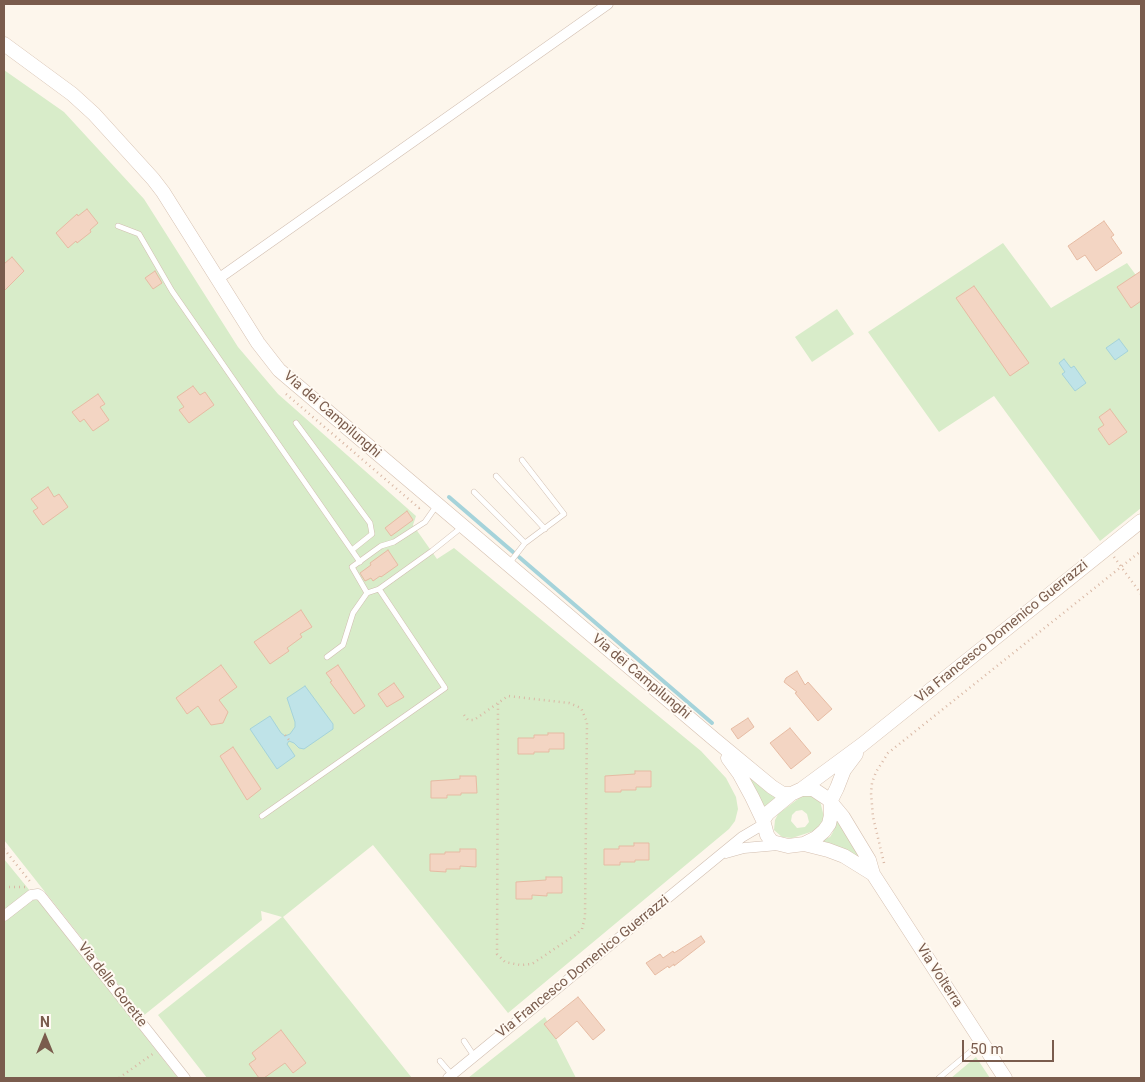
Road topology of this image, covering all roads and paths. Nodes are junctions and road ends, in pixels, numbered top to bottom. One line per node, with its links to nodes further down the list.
1 (608, 4): 4 (street)
2 (4, 44): 4 (street, Via dei Campilunghi)
3 (118, 226): 15 (lane)
4 (218, 279): 9 (street, Via dei Campilunghi)
5 (296, 423): 15 (lane)
6 (522, 460): 12 (lane)
7 (496, 476): 12 (lane)
8 (474, 492): 13 (lane)
9 (438, 505): 11 (street, Via dei Campilunghi); 17 (lane)
10 (1141, 521): 14 (street, Via Francesco Domenico Guerrazzi)
11 (462, 526): 18 (street, Via dei Campilunghi); 20 (lane)
12 (544, 529): 13 (lane)
13 (525, 544): 18 (lane)
14 (1108, 548): 19 (path); 29 (street, Via Francesco Domenico Guerrazzi)
15 (352, 550): 17 (lane)
16 (1141, 551): 19 (path)
17 (360, 562): 21 (lane)
18 (508, 565): 27 (street, Via dei Campilunghi)
19 (1121, 567): 22 (path); 40 (path)
20 (379, 589): 21 (lane); 33 (lane)
21 (367, 593): 23 (lane)
22 (1141, 594)
23 (327, 657)
24 (498, 703): 24 (path); 25 (path)
25 (464, 715)
26 (285, 735): 28 (path)
27 (714, 739): 31 (street, Via dei Campilunghi); 35 (street, Via dei Campilunghi)
28 (288, 740)
29 (864, 744): 30 (street, Via Francesco Domenico Guerrazzi); 31 (street, Via Francesco Domenico Guerrazzi)
30 (837, 788): 32 (street, Via Francesco Domenico Guerrazzi); 34 (street)
31 (797, 791): 32 (street); 35 (street)
32 (830, 803): 34 (street, Via Volterra); 36 (street)
33 (262, 816)
34 (843, 817): 40 (street, Via Volterra)
35 (763, 822): 37 (street); 39 (street, Via Francesco Domenico Guerrazzi)
36 (804, 844): 37 (street); 40 (street, Via Volterra)
37 (779, 845): 39 (street, Via Francesco Domenico Guerrazzi)
38 (4, 849): 41 (path)
39 (718, 856): 48 (street, Via Francesco Domenico Guerrazzi)
40 (879, 870): 46 (street, Via Volterra)
41 (31, 883): 42 (path); 43 (path)
42 (4, 887)
43 (38, 894): 44 (street); 47 (street, Via delle Gorette)
44 (4, 916)
45 (464, 1041): 48 (lane)
46 (982, 1043): 53 (lane); 54 (street, Via Volterra)
47 (161, 1048): 51 (path); 52 (street, Via delle Gorette)
48 (474, 1056): 50 (street, Via Francesco Domenico Guerrazzi)
49 (440, 1060): 50 (lane)
50 (450, 1077)
51 (119, 1078)
52 (185, 1078)
53 (940, 1078)
54 (1005, 1078)

